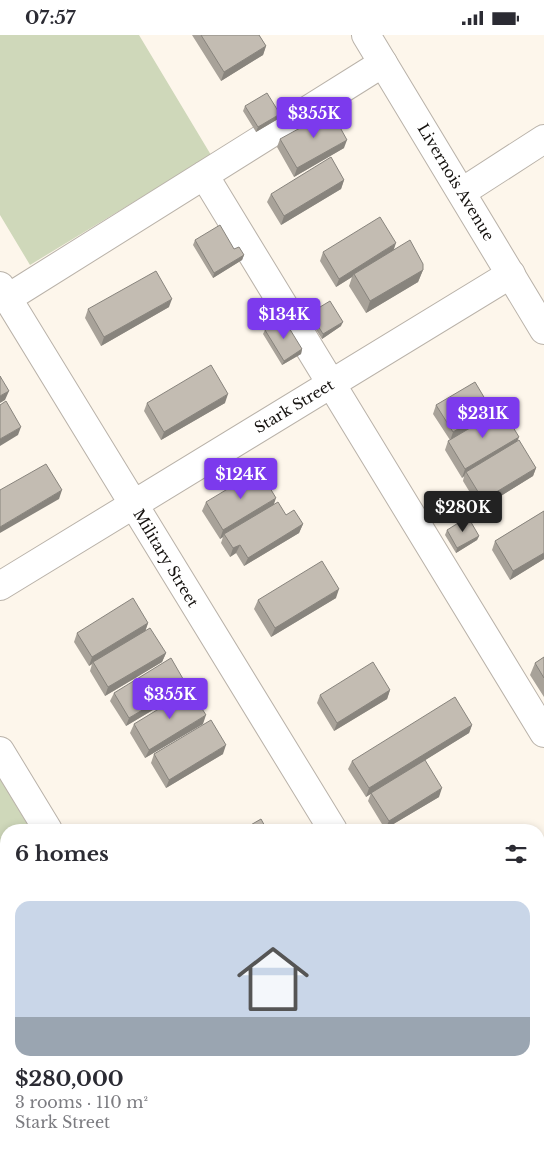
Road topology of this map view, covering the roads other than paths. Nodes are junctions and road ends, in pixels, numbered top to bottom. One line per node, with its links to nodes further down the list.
1 (366, 35): 2 (street, Livernois Avenue)
2 (383, 63): 4 (street); 5 (street, Livernois Avenue)
3 (544, 139): 5 (street)
4 (204, 175): 7 (street); 9 (street)
5 (462, 192): 6 (street, Livernois Avenue)
6 (511, 274): 8 (street, Livernois Avenue); 9 (street, Stark Street)
7 (4, 292): 10 (street, Military Street)
8 (544, 330)
9 (331, 383): 10 (street, Stark Street); 12 (street)
10 (133, 503): 11 (street, Stark Street); 15 (street, Military Street)
11 (0, 586)
12 (544, 733)
13 (0, 751): 14 (street)
14 (44, 824)
15 (328, 824)

